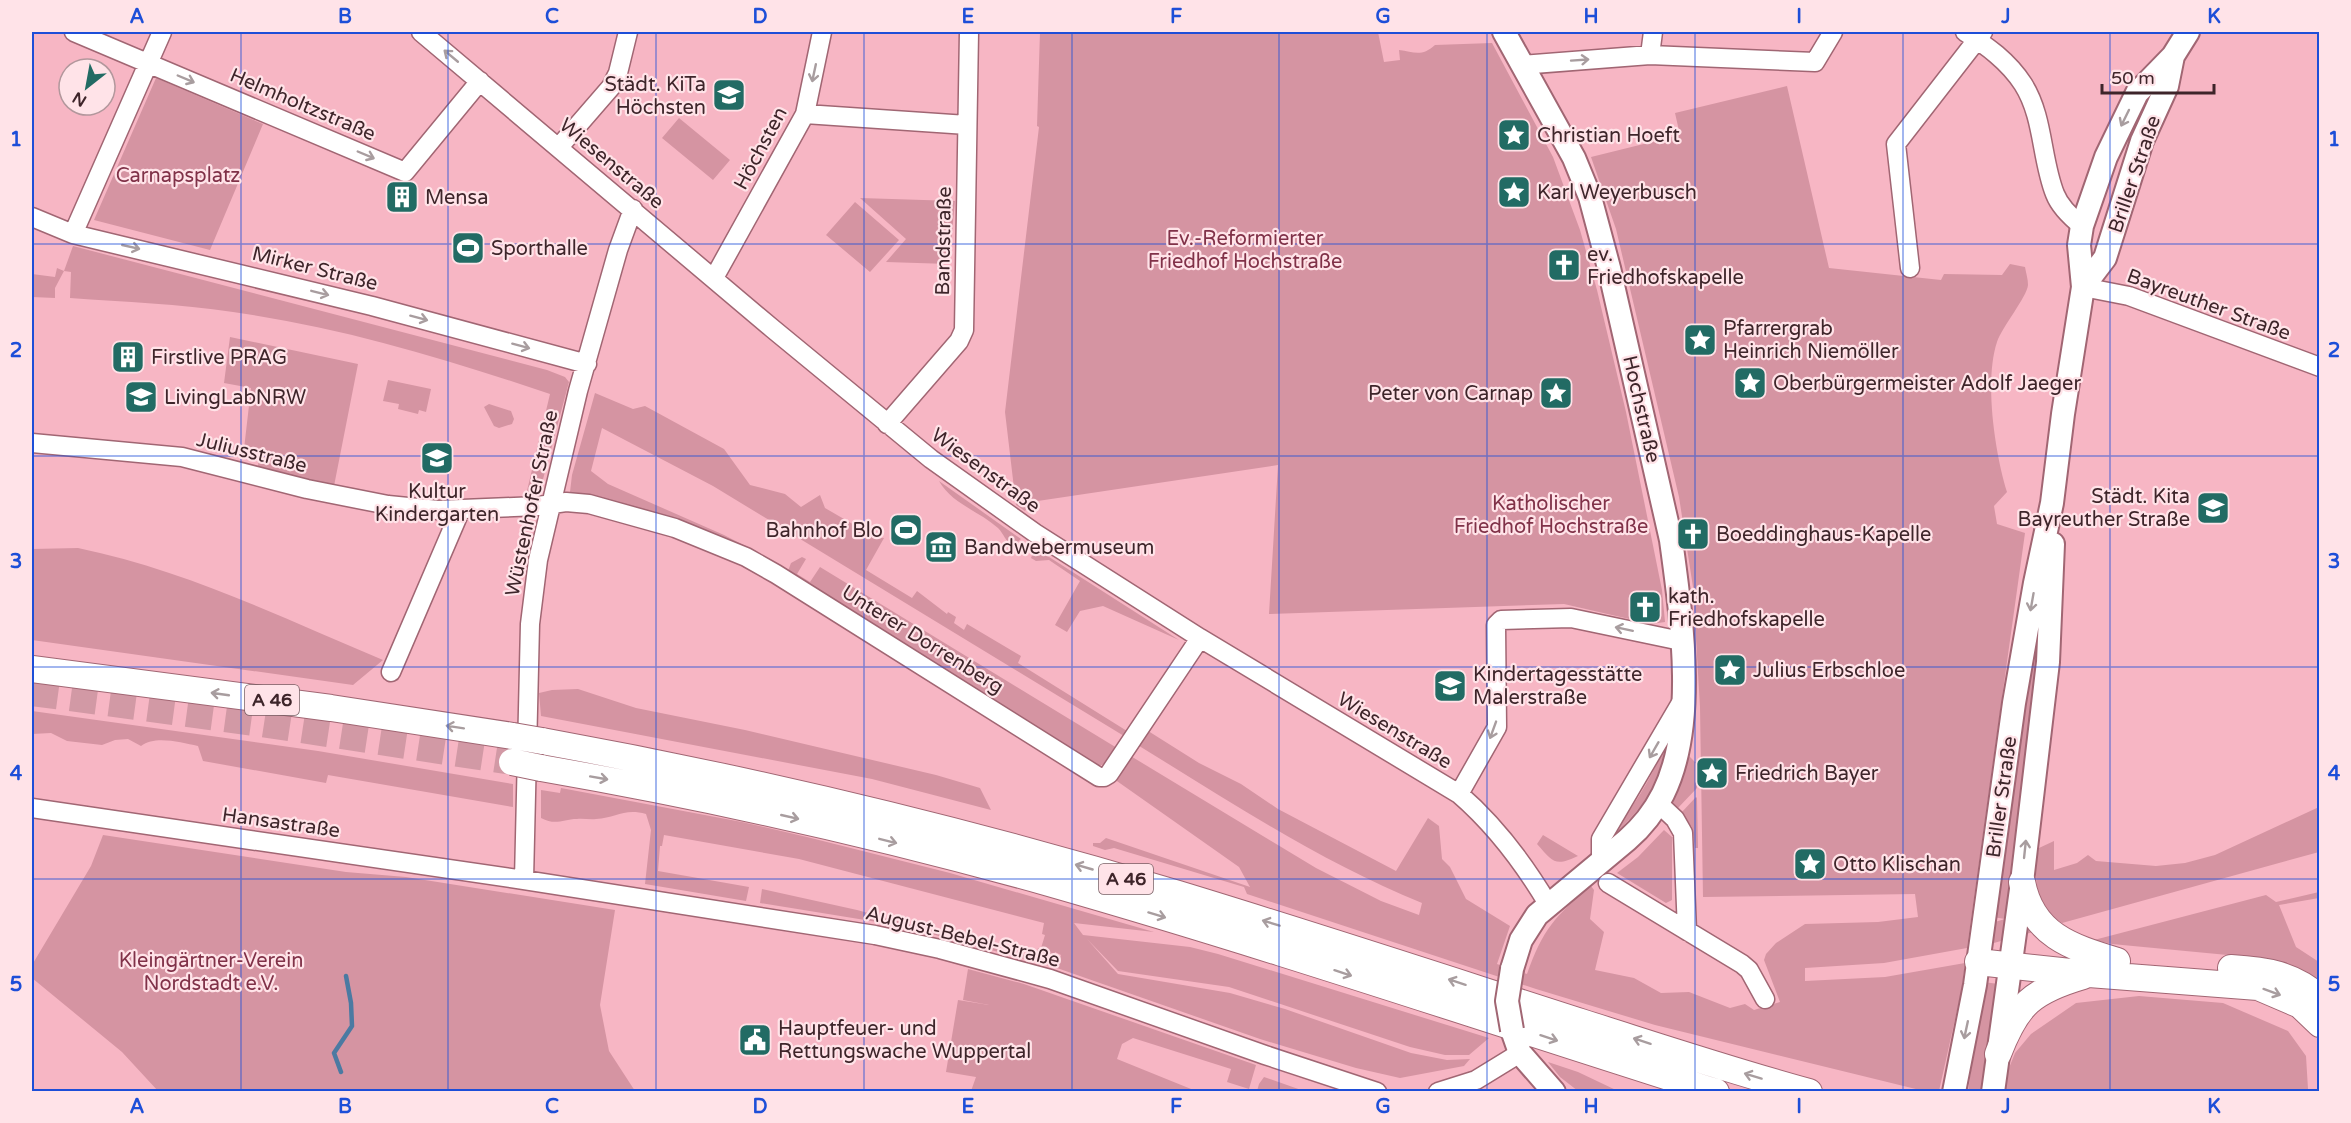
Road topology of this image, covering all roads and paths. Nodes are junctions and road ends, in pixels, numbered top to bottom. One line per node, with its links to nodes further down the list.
1 (74, 32): 14 (street, Helmholtzstraße)
2 (162, 32): 14 (street)
3 (421, 32): 16 (street, Wiesenstraße, one-way to 3)
4 (628, 32): 19 (street)
5 (822, 32): 17 (street, Höchsten, one-way to 17)
6 (969, 32): 18 (street, Bandstraße)
7 (1504, 32): 15 (main road, Hochstraße)
8 (1653, 32): 12 (street)
9 (1833, 32): 12 (street)
10 (2188, 32): 13 (main road, Briller Straße)
11 (1975, 34): 23 (street); 26 (street)
12 (1650, 55): 15 (street, one-way to 12)
13 (2173, 56): 23 (main road, Briller Straße, one-way to 23); 28 (main road, Briller Straße)
14 (148, 63): 16 (street, Helmholtzstraße, one-way to 16); 24 (street)
15 (1522, 65): 37 (main road, Hochstraße)
16 (480, 81): 19 (street, Wiesenstraße)
17 (805, 114): 18 (street); 27 (street, Höchsten)
18 (967, 125): 31 (street, Bandstraße)
19 (559, 147): 20 (street, Wiesenstraße)
20 (633, 209): 22 (street, Wiesenstraße); 25 (street, Wüstenhofer Straße)
21 (32, 217): 24 (street, Mirker Straße)
22 (650, 224): 25 (street); 27 (street, Wiesenstraße)
23 (2082, 226): 28 (main road)
24 (74, 234): 29 (street, Mirker Straße, one-way to 29)
25 (618, 250): 29 (street, Wüstenhofer Straße)
26 (1910, 268)
27 (714, 278): 31 (street, Wiesenstraße)
28 (2083, 287): 30 (street, Bayreuther Straße); 33 (main road, Briller Straße)
29 (587, 364): 34 (street, Wüstenhofer Straße)
30 (2319, 367)
31 (887, 424): 36 (street, Wiesenstraße)
32 (32, 443): 35 (street, Juliusstraße)
33 (2052, 503): 47 (main road, Briller Straße, one-way to 33); 51 (main road, Briller Straße, one-way to 51)
34 (551, 505): 35 (street, Juliusstraße); 36 (street, Unterer Dorrenberg); 46 (street, Wüstenhofer Straße)
35 (460, 509): 39 (street)
36 (1200, 638): 42 (street, Wiesenstraße)
37 (1681, 641): 40 (main road, Hochstraße); 42 (street, one-way to 42)
38 (32, 669): 62 (highway, A 46, one-way to 38, bridge)
39 (391, 672)
40 (1683, 699): 43 (main road, Hochstraße); 45 (street, one-way to 45)
41 (512, 762): 61 (highway, A 46, one-way to 61, bridge)
42 (1459, 794): 48 (street, Wiesenstraße)
43 (1658, 803): 45 (main road, Hochstraße); 49 (street)
44 (32, 808): 46 (street, Hansastraße)
45 (1604, 873): 48 (main road, Hochstraße); 49 (street)
46 (524, 880): 58 (street, August-Bebel-Straße)
47 (2022, 898): 50 (highway); 52 (main road, Briller Straße)
48 (1548, 904): 56 (main road, Hochstraße, bridge)
49 (1687, 930): 54 (street)
50 (2082, 961): 52 (highway); 53 (highway); 55 (highway, one-way to 55); 57 (highway)
51 (1978, 964): 52 (highway); 63 (main road, Briller Straße, one-way to 63)
52 (2015, 965): 57 (main road, Briller Straße)
53 (2319, 998)
54 (1765, 999)
55 (2319, 1024)
56 (1520, 1053): 59 (street); 60 (main road, Hochstraße)
57 (1998, 1054): 64 (main road, Briller Straße)
58 (1377, 1092)
59 (1438, 1092)
60 (1554, 1092)
61 (1716, 1092)
62 (1809, 1092)
63 (1954, 1092)
64 (1993, 1092)

